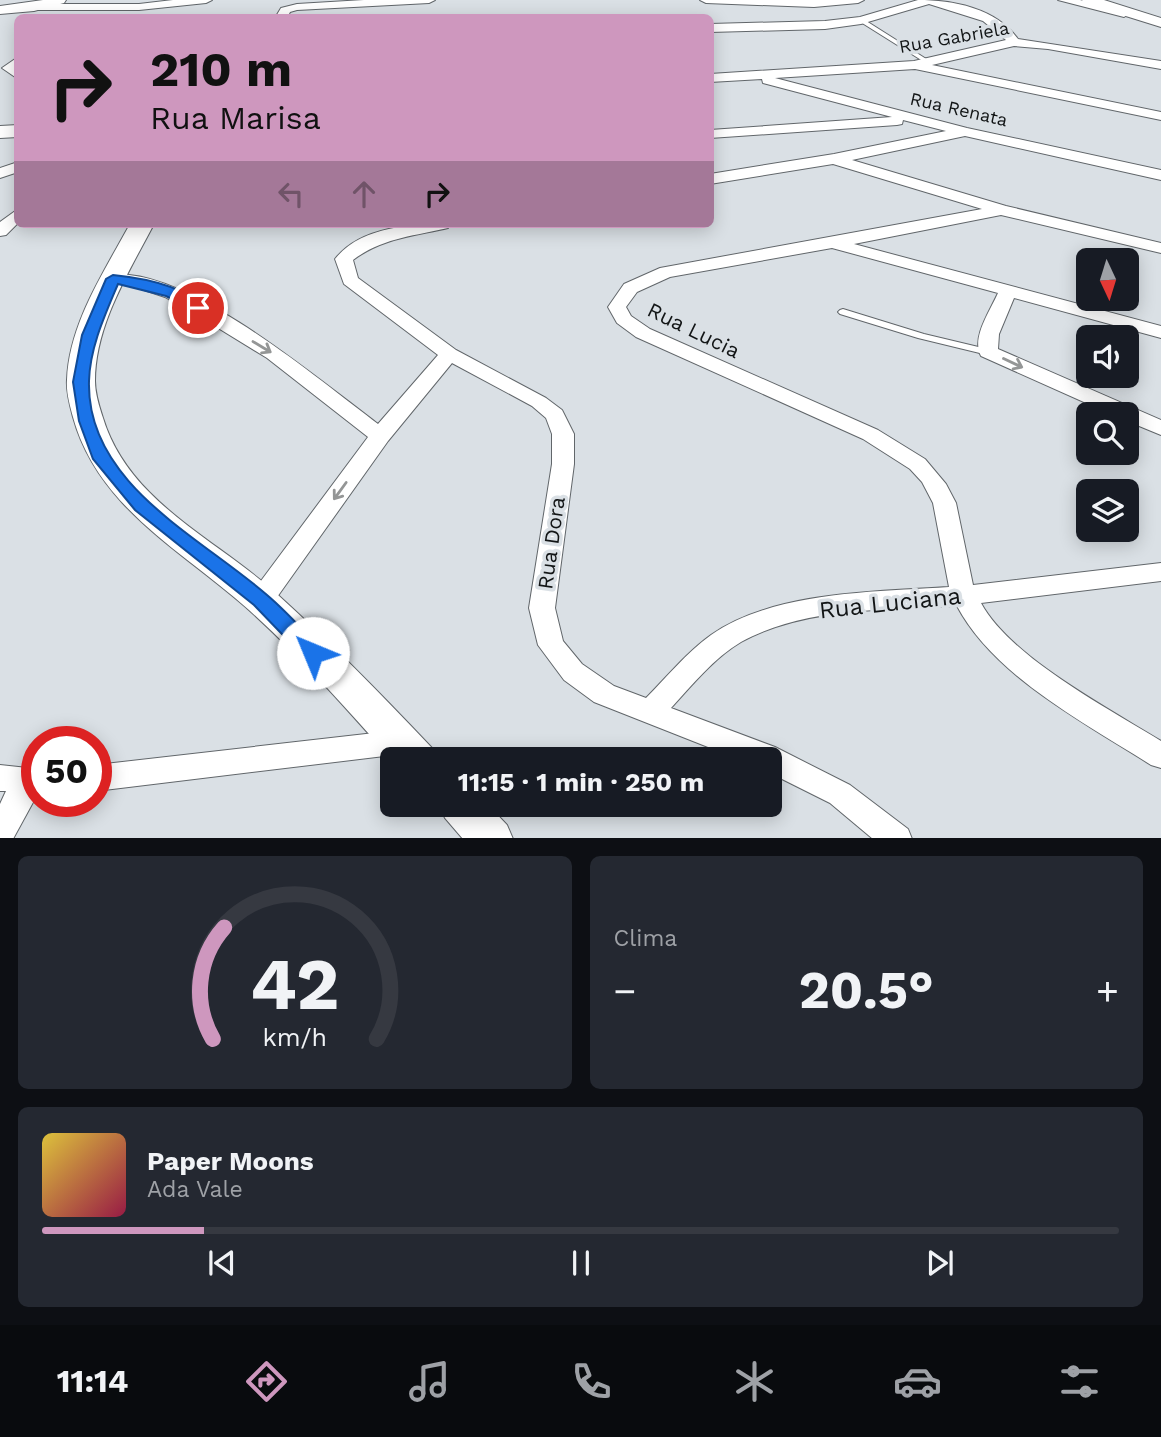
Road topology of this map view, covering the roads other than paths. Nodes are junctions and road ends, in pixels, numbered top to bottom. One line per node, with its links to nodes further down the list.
1 (59, 0): 11 (street)
2 (206, 0): 10 (street)
3 (429, 0): 14 (street)
4 (706, 0): 5 (street)
5 (858, 0)
6 (929, 0): 17 (street); 20 (street)
7 (1064, 0): 16 (street)
8 (1089, 0): 16 (street)
9 (1113, 0): 15 (street)
10 (167, 5): 11 (street); 13 (street)
11 (34, 7): 12 (street)
12 (0, 10)
13 (160, 14)
14 (283, 14)
15 (1161, 14)
16 (1132, 15): 18 (street)
17 (861, 20): 19 (street); 21 (lane)
18 (1161, 23)
19 (714, 28)
20 (1014, 42): 21 (street, Rua Gabriela); 22 (street, Rua Gabriela)
21 (921, 63): 23 (street, Rua Gabriela); 25 (street)
22 (1161, 65)
23 (749, 75): 24 (street, Rua Gabriela); 26 (street, Rua Renata)
24 (714, 78)
25 (1161, 116)
26 (916, 119): 27 (street, Rua Renata); 28 (street)
27 (965, 132): 29 (street); 30 (street, Rua Renata)
28 (714, 134)
29 (834, 159): 31 (street); 32 (street)
30 (1161, 175)
31 (714, 178)
32 (1001, 210): 37 (street, Rua Lucia); 38 (street)
33 (14, 218): 36 (street)
34 (140, 228): 39 (main road)
35 (415, 228): 44 (street, Rua Dora)
36 (0, 231)
37 (833, 243): 40 (street); 48 (street, Rua Lucia)
38 (1161, 248)
39 (113, 279): 46 (street, one-way to 46); 49 (main road)
40 (1008, 291): 42 (street); 43 (street)
41 (843, 312): 43 (lane)
42 (1161, 332)
43 (988, 352): 45 (street, one-way to 45)
44 (449, 354): 46 (street); 50 (street, Rua Dora)
45 (1161, 428)
46 (380, 436): 49 (street, one-way to 49)
47 (1161, 572): 48 (street, Rua Luciana)
48 (963, 595): 50 (street, Rua Luciana); 53 (street)
49 (261, 600): 51 (main road)
50 (651, 711): 59 (street, Rua Dora)
51 (405, 747)
52 (380, 754): 54 (street)
53 (1161, 756)
54 (112, 777)
55 (21, 781): 57 (street)
56 (472, 817): 58 (main road)
57 (0, 834)
58 (492, 838)
59 (897, 838)

